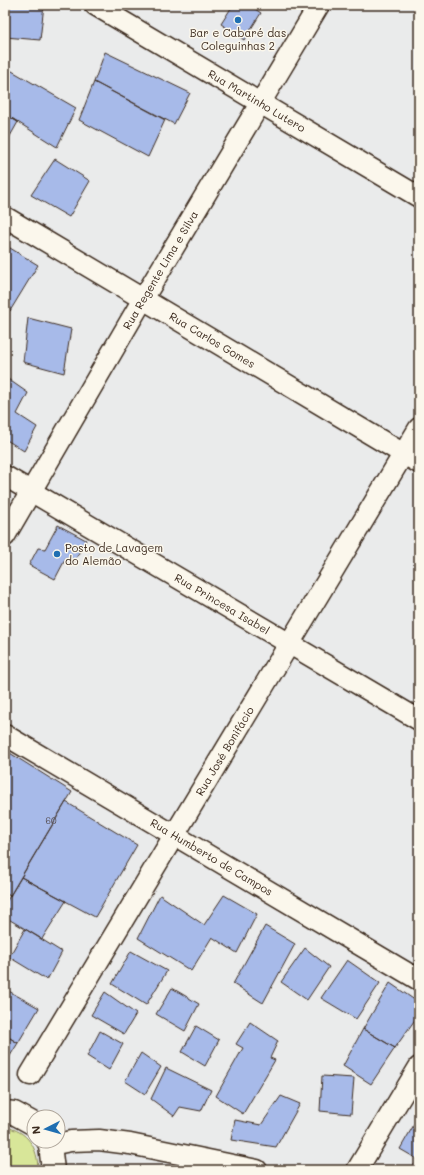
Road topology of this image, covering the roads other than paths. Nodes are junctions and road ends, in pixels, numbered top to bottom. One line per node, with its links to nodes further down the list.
1 (95, 5): 3 (street, Rua Martinho Lutero)
2 (319, 5): 3 (street, Rua Regente Lima e Silva)
3 (260, 104): 4 (street, Rua Martinho Lutero); 6 (street, Rua Regente Lima e Silva)
4 (419, 197)
5 (5, 217): 6 (street, Rua Carlos Gomes)
6 (143, 299): 8 (street, Rua Carlos Gomes); 10 (street, Rua Regente Lima e Silva)
7 (419, 428): 8 (street, Rua José Bonifácio)
8 (411, 458): 12 (street, Rua José Bonifácio)
9 (5, 476): 10 (street, Rua Princesa Isabel)
10 (31, 492): 11 (street, Rua Regente Lima e Silva); 12 (street, Rua Princesa Isabel)
11 (5, 536)
12 (289, 643): 13 (street, Rua Princesa Isabel); 15 (street, Rua José Bonifácio)
13 (419, 720)
14 (5, 735): 15 (street, Rua Humberto de Campos)
15 (174, 835): 16 (street, Rua Humberto de Campos); 18 (street, Rua José Bonifácio)
16 (419, 980)
17 (419, 1067): 25 (street)
18 (30, 1075)
19 (5, 1112): 20 (main road)
20 (26, 1120)
21 (66, 1141): 24 (street)
22 (50, 1149): 23 (main road)
23 (53, 1170)
24 (257, 1170)
25 (357, 1170)

